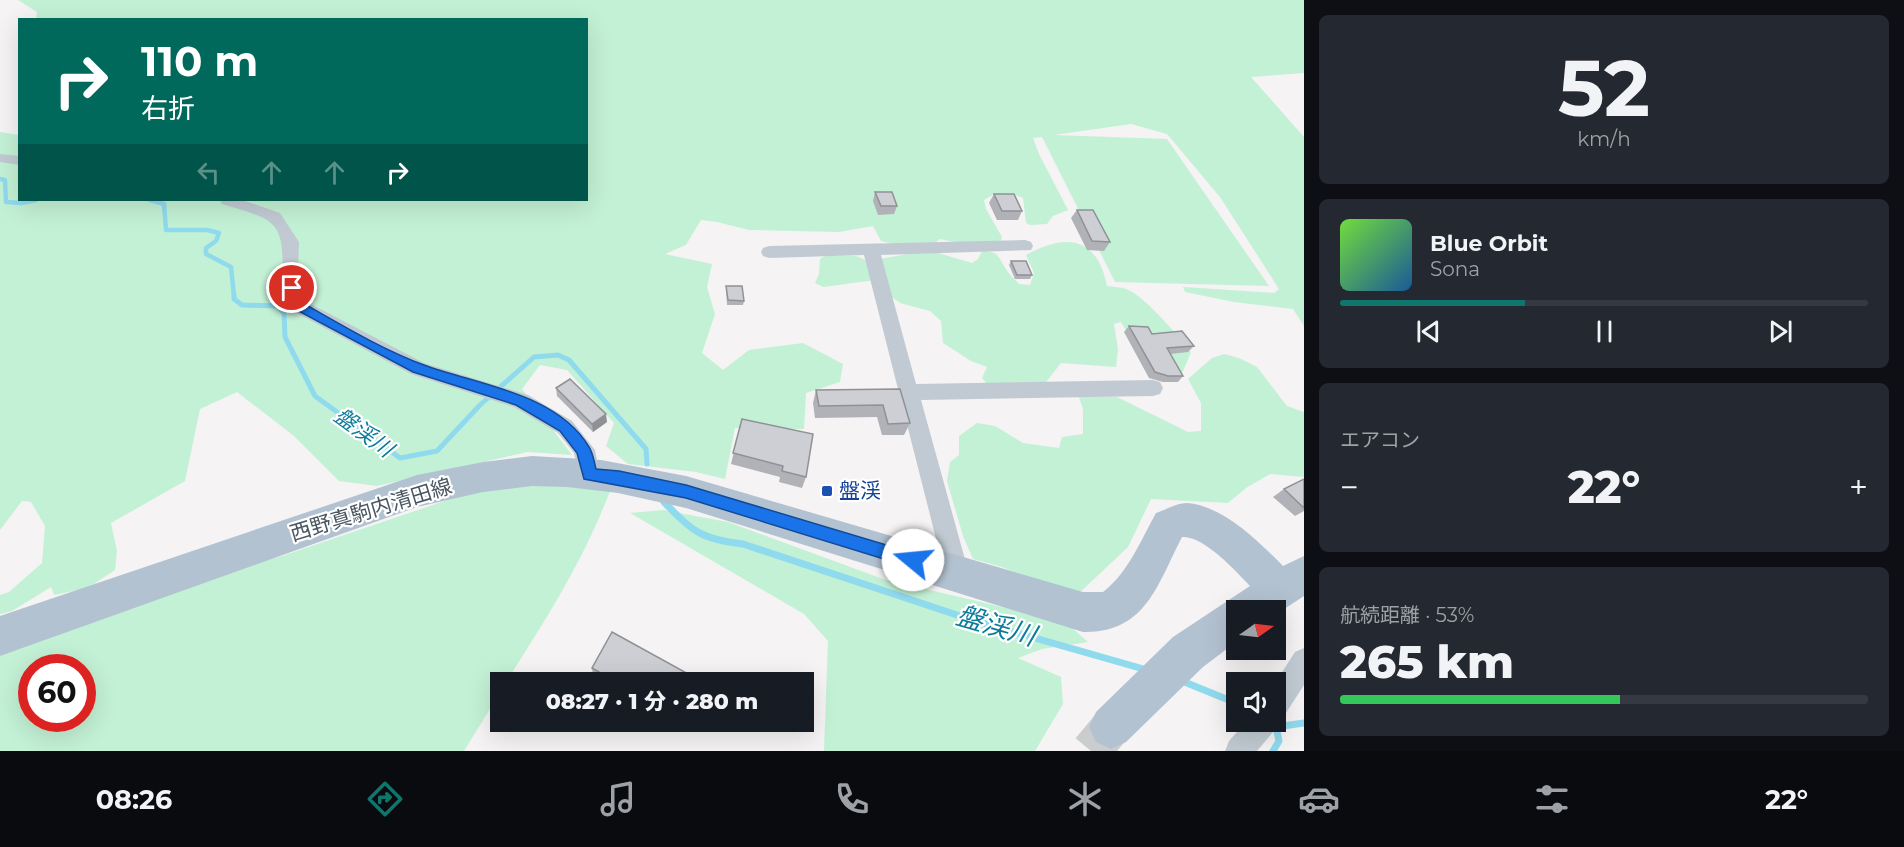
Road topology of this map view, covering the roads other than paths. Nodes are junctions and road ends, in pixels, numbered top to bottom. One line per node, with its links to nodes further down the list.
1 (0, 158): 2 (street)
2 (18, 161)
3 (231, 201): 9 (street)
4 (1025, 246): 5 (street)
5 (871, 250): 6 (street); 8 (street)
6 (769, 252)
7 (1153, 388): 8 (street)
8 (908, 392): 10 (street)
9 (590, 475): 10 (main road, 西野真駒内清田線); 14 (main road, 西野真駒内清田線)
10 (957, 574): 11 (main road, 西野真駒内清田線)
11 (1292, 581): 12 (main road, 西野真駒内清田線)
12 (1263, 600)
13 (1226, 625): 17 (main road)
14 (0, 636)
15 (1304, 662): 16 (street)
16 (1286, 690)
17 (1111, 727)
18 (1254, 732): 19 (street)
19 (1239, 751)

